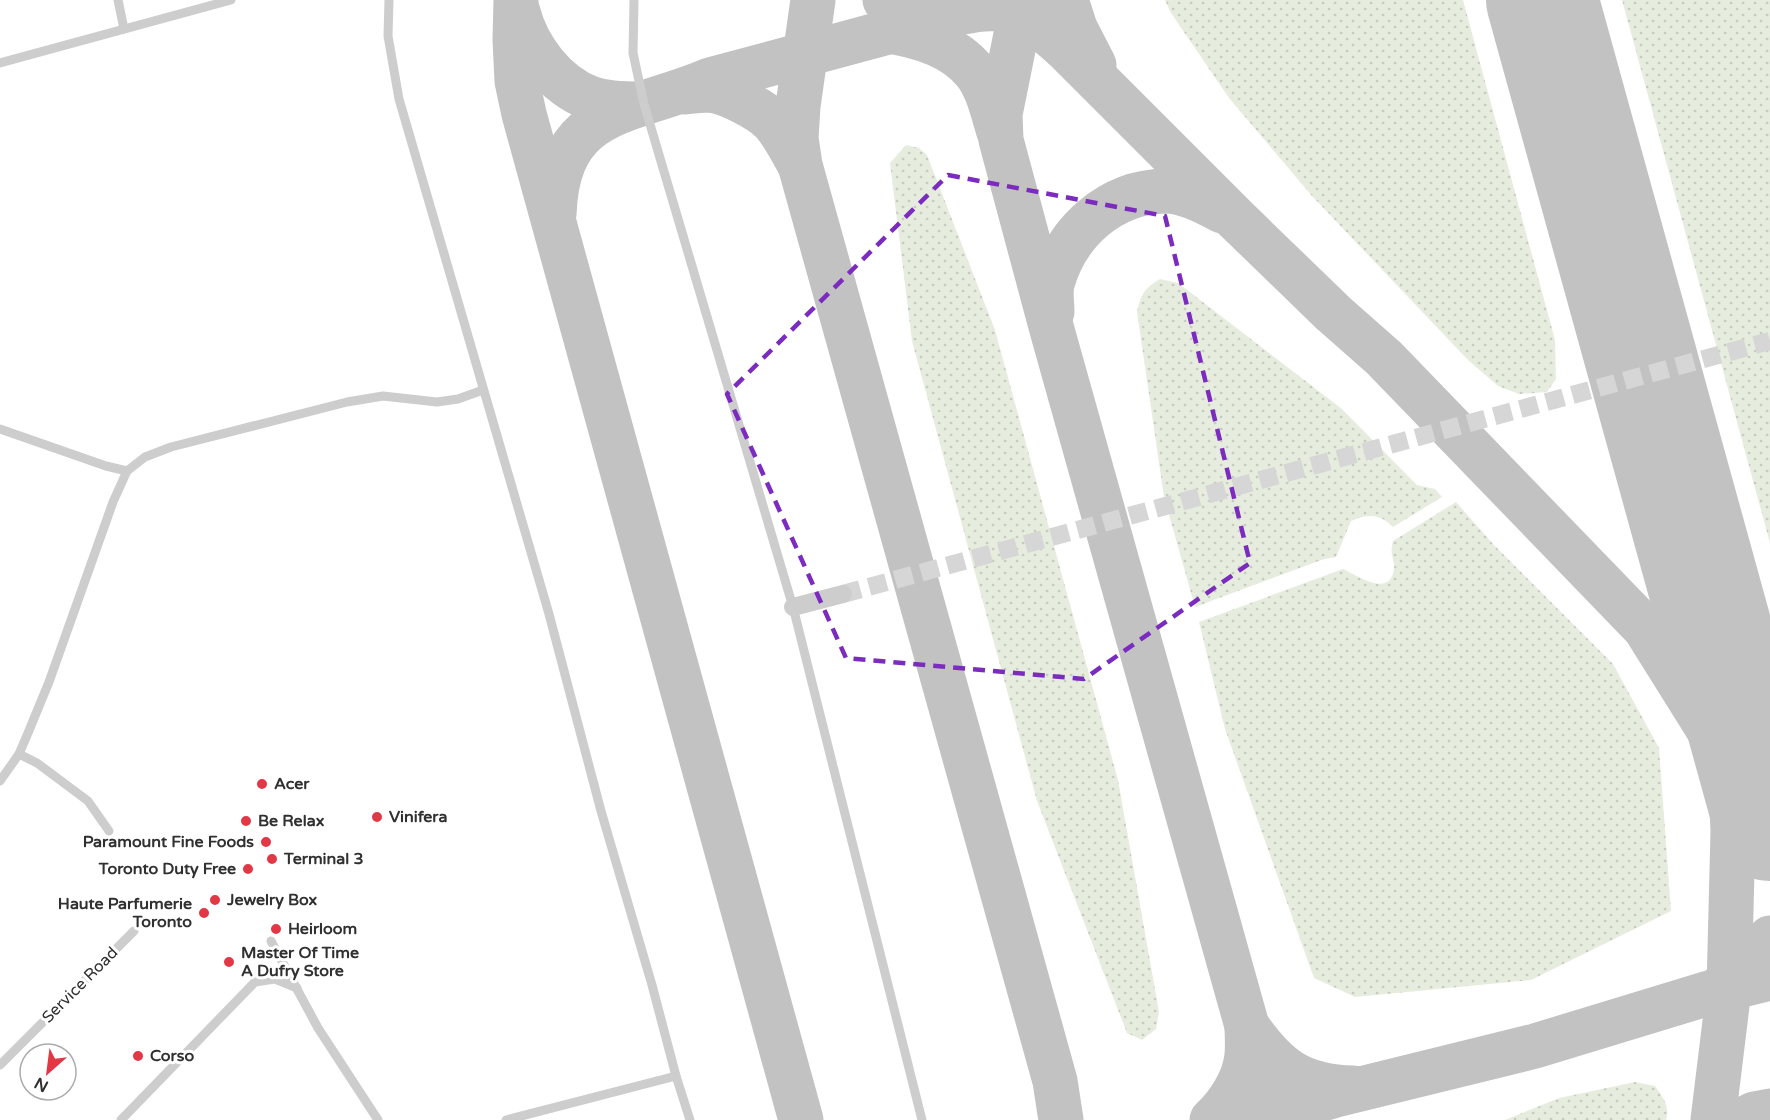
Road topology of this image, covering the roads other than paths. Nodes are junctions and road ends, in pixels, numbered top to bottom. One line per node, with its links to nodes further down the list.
1 (118, 0): 5 (lane)
2 (231, 0): 5 (lane)
3 (389, 0): 7 (lane)
4 (634, 0): 11 (lane)
5 (124, 29): 6 (lane)
6 (0, 63)
7 (483, 390): 9 (lane); 19 (lane)
8 (0, 429): 9 (lane)
9 (127, 471): 12 (lane)
10 (843, 594): 11 (street)
11 (793, 607): 24 (lane)
12 (19, 754): 13 (lane); 14 (lane)
13 (0, 781)
14 (109, 831)
15 (134, 932): 18 (lane, Service Road)
16 (271, 941): 17 (lane)
17 (297, 988): 20 (lane); 21 (lane)
18 (0, 1065)
19 (676, 1076): 22 (lane); 23 (lane)
20 (121, 1120)
21 (378, 1120)
22 (506, 1120)
23 (690, 1120)
24 (922, 1120)

